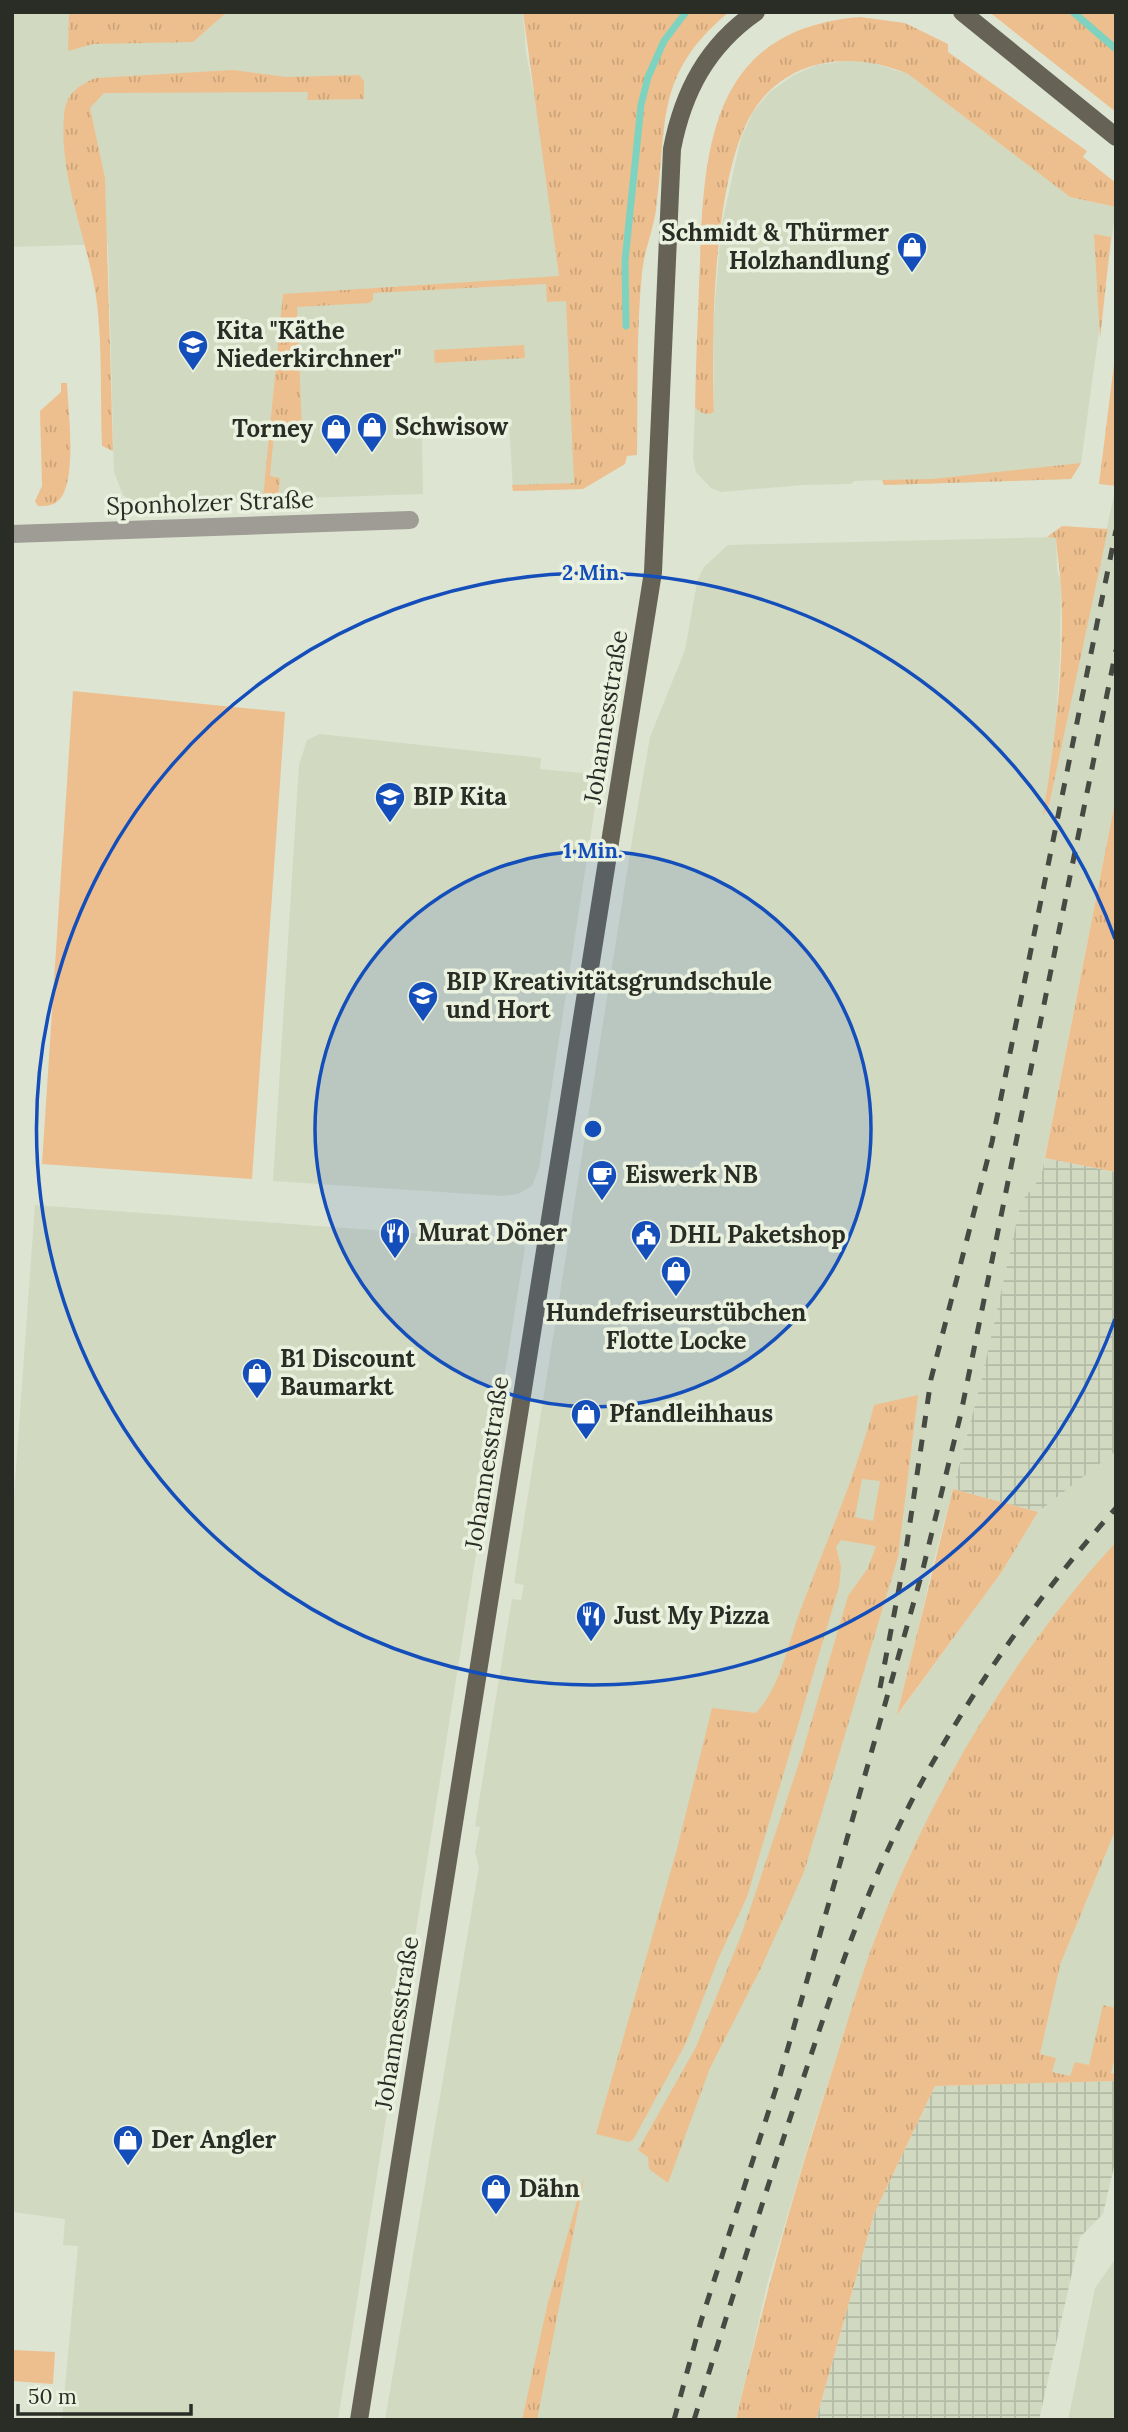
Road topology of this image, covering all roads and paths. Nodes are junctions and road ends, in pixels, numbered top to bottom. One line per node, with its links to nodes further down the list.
1 (756, 12): 6 (main road, Johannesstraße)
2 (962, 12): 3 (main road)
3 (1116, 136)
4 (410, 520): 5 (street, Sponholzer Straße)
5 (12, 534)
6 (359, 2420)

